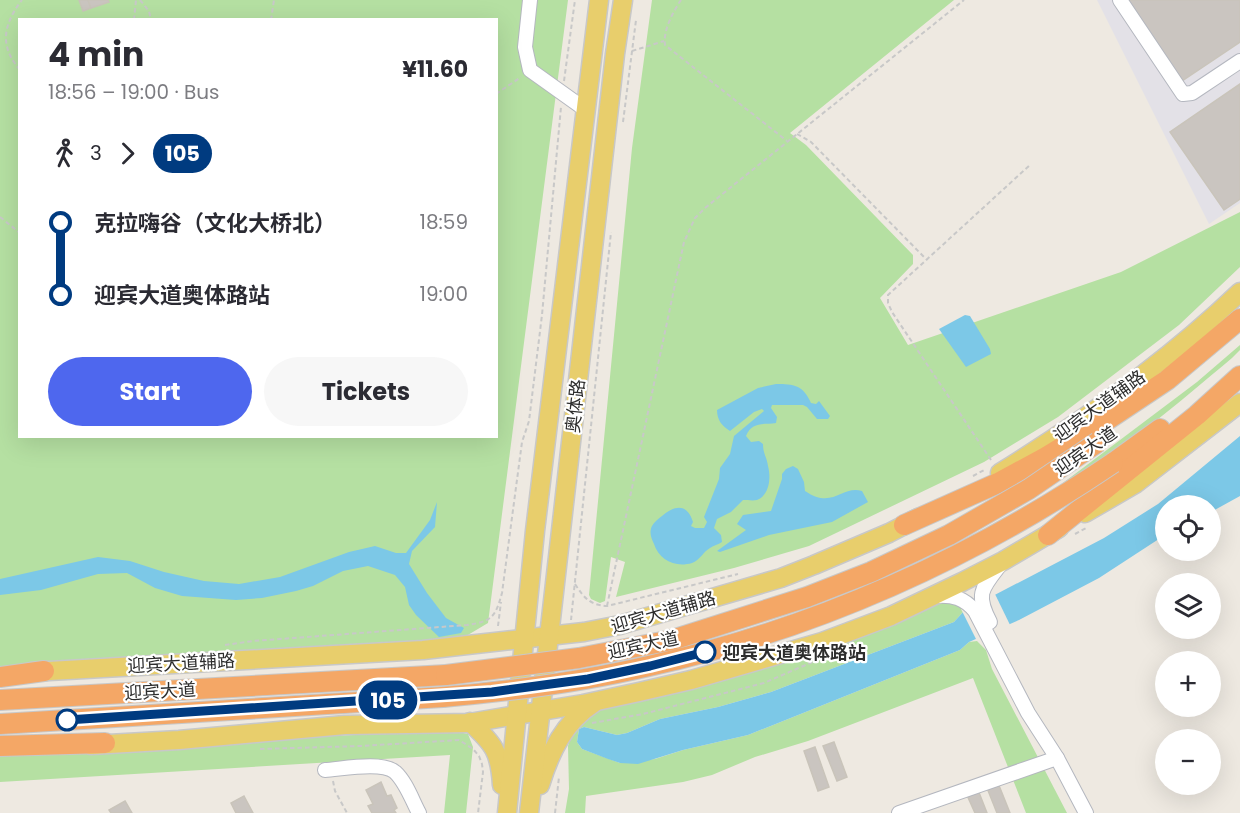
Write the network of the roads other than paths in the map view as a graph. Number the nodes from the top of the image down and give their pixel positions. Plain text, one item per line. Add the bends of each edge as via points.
1 (530, 0) edge
2 (599, 0) edge
3 (623, 0) edge
4 (1120, 0) edge
5 (1240, 61) edge
6 (586, 110) junction
7 (1240, 292) edge
8 (1240, 319) edge
9 (1240, 332) edge
10 (1240, 364) edge
11 (1240, 376) edge
12 (1240, 403) edge
13 (904, 525) junction
14 (1048, 535) junction
15 (1003, 561) junction
16 (933, 596) junction
17 (549, 636) junction
18 (525, 638) junction
19 (44, 671) joint
20 (0, 675) edge
21 (0, 700) edge
22 (597, 701) junction
23 (540, 711) junction
24 (517, 715) junction
25 (470, 722) junction
26 (0, 724) edge
27 (105, 743) junction
28 (0, 746) edge
29 (0, 754) edge
30 (1057, 758) junction
31 (329, 770) road end
32 (419, 813) edge
33 (505, 813) edge
34 (531, 813) edge
35 (899, 813) edge
36 (1086, 813) edge

1 - 6 street via 525,47 530,70
2 - 6 main road, 奥体路
3 - 17 main road, 奥体路
4 - 5 street via 1183,94 1192,93
6 - 18 main road, 奥体路 via 535,525
7 - 13 main road, 迎宾大道辅路 via 1106,404 999,473
8 - 13 highway via 1167,380 1110,418 998,483
9 - 21 highway, 迎宾大道, bridge via 1163,396 1098,442 949,536 807,597 672,640 579,658 446,675
10 - 26 highway, 迎宾大道, bridge via 1113,463 993,537 898,584 726,647 548,686 442,697
11 - 14 highway
12 - 14 main road via 1135,484
13 - 17 main road, 迎宾大道辅路 via 781,578 620,625
14 - 15 main road
15 - 16 main road
15 - 30 street via 984,585 981,602
16 - 22 main road via 794,652
16 - 30 street via 950,595 975,611
17 - 18 main road, 迎宾大道辅路
17 - 23 main road, 奥体路
18 - 19 main road, 迎宾大道辅路 via 423,650
18 - 24 main road, 奥体路
19 - 20 highway
22 - 23 main road
22 - 34 main road via 579,712 560,736
23 - 24 main road
23 - 34 main road, 奥体路
24 - 25 main road
24 - 33 main road, 奥体路
25 - 27 main road via 345,725
25 - 33 main road via 490,743 500,761
27 - 28 highway
27 - 29 main road
30 - 35 street
30 - 36 street
31 - 32 street via 388,768 399,777

